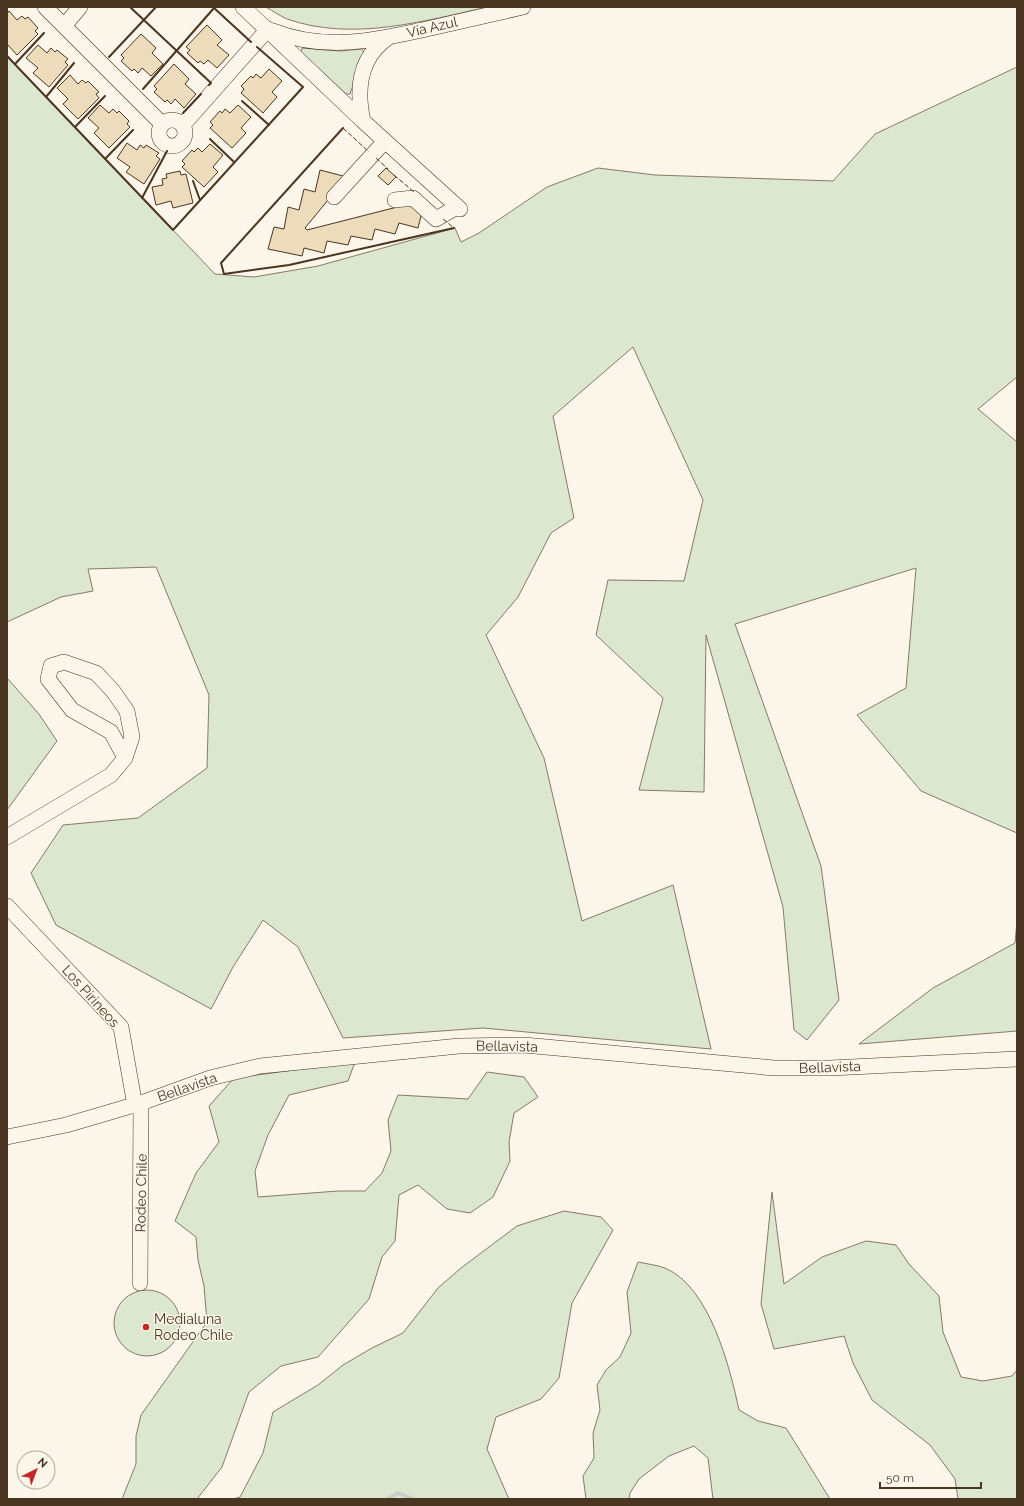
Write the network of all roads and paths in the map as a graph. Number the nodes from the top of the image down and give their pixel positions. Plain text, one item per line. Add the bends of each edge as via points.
1 (46, 7) edge
2 (80, 7) edge
3 (243, 7) edge
4 (523, 7) edge
5 (64, 26) junction
6 (268, 29) junction
7 (389, 37) junction
8 (363, 121) junction
9 (162, 124) junction
10 (183, 125) junction
11 (385, 141) junction
12 (334, 197) dead end
13 (395, 200) dead end
14 (125, 758) junction
15 (7, 837) edge
16 (7, 906) edge
17 (1017, 1059) edge
18 (138, 1104) junction
19 (7, 1137) edge
20 (140, 1283) dead end

1 - 5 street
2 - 5 street
3 - 6 street, Vía Azul
4 - 7 street, Vía Azul
5 - 9 street
6 - 7 street, Vía Azul via 318,43 354,43
6 - 8 street, Vía Azul
6 - 10 street
7 - 8 street, Vía Azul via 374,50 362,72 359,95
8 - 11 street, Vía Azul
9 - 10 street via 176,120
9 - 10 street via 160,139 164,144 174,146 186,136
11 - 12 street
11 - 13 street, Vía Azul via 458,208 436,219 413,198
14 - 14 street via 111,732 72,710 48,679 51,666 64,662 96,673 113,691 127,711 132,737
14 - 15 street via 111,775
16 - 18 street, Los Pirineos via 121,1027
17 - 18 street, Bellavista via 830,1068 774,1068 539,1046 459,1046 260,1066 205,1080
18 - 19 street, Bellavista via 66,1125
18 - 20 street, Rodeo Chile

